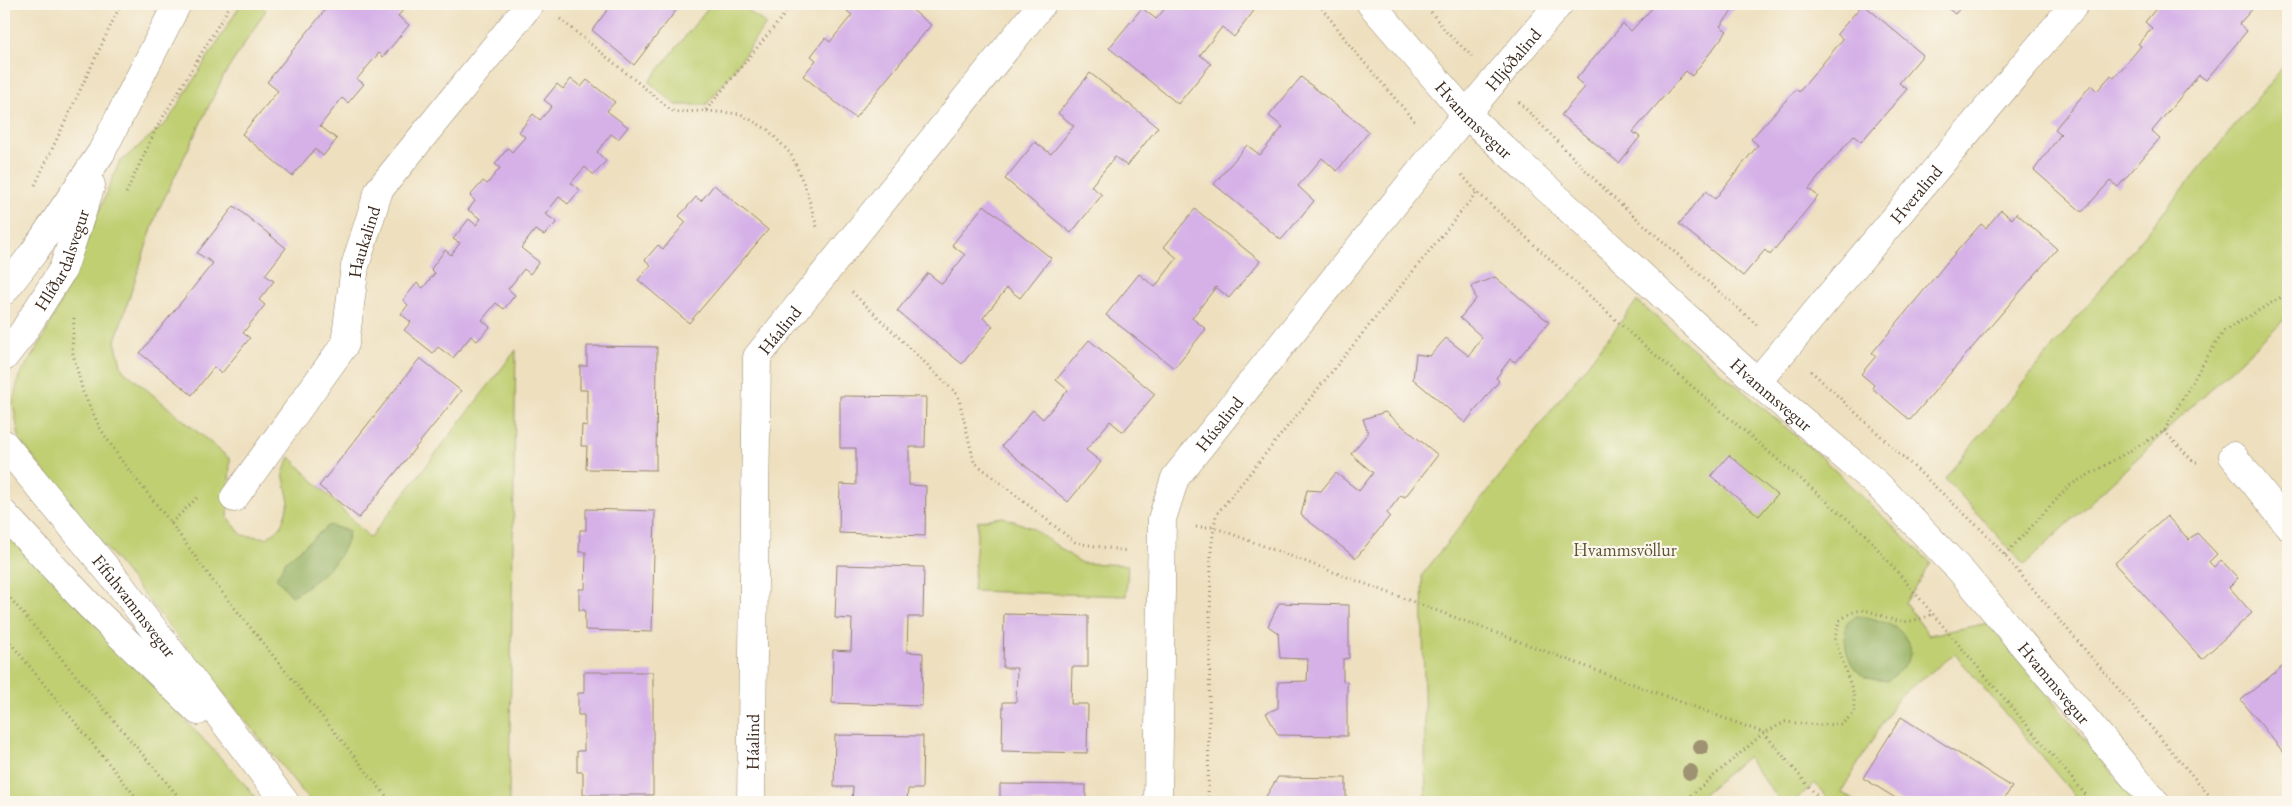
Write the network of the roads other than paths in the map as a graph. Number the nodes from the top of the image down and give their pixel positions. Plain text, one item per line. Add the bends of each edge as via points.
1 (177, 4) edge
2 (530, 4) edge
3 (1042, 4) edge
4 (1371, 4) edge
5 (1559, 4) edge
6 (2074, 4) edge
7 (1466, 114) junction
8 (101, 153) junction
9 (4, 291) edge
10 (4, 357) edge
11 (1757, 382) junction
12 (4, 444) edge
13 (2233, 456) road end
14 (234, 498) dead end
15 (4, 514) edge
16 (2288, 525) edge
17 (260, 771) junction
18 (285, 802) edge
19 (751, 802) edge
20 (1158, 802) edge
21 (2154, 802) edge

1 - 8 street, Hlíðardalsvegur
2 - 14 street, Haukalind via 379,190 355,266 345,344
3 - 19 street, Háalind via 757,357
4 - 7 street, Hvammsvegur
5 - 7 street, Hljóðalind
6 - 11 street, Hveralind
7 - 11 street, Hvammsvegur
7 - 20 street, Húsalind via 1175,478 1162,519 1161,536
8 - 9 street, Hlíðardalsvegur
8 - 10 street, Hlíðardalsvegur via 63,269
11 - 21 street, Hvammsvegur via 1878,484 1961,571
12 - 17 street, Fífuhvammsvegur via 120,585
13 - 16 street
15 - 17 street, Fífuhvammsvegur via 89,605
17 - 18 street, Fífuhvammsvegur

